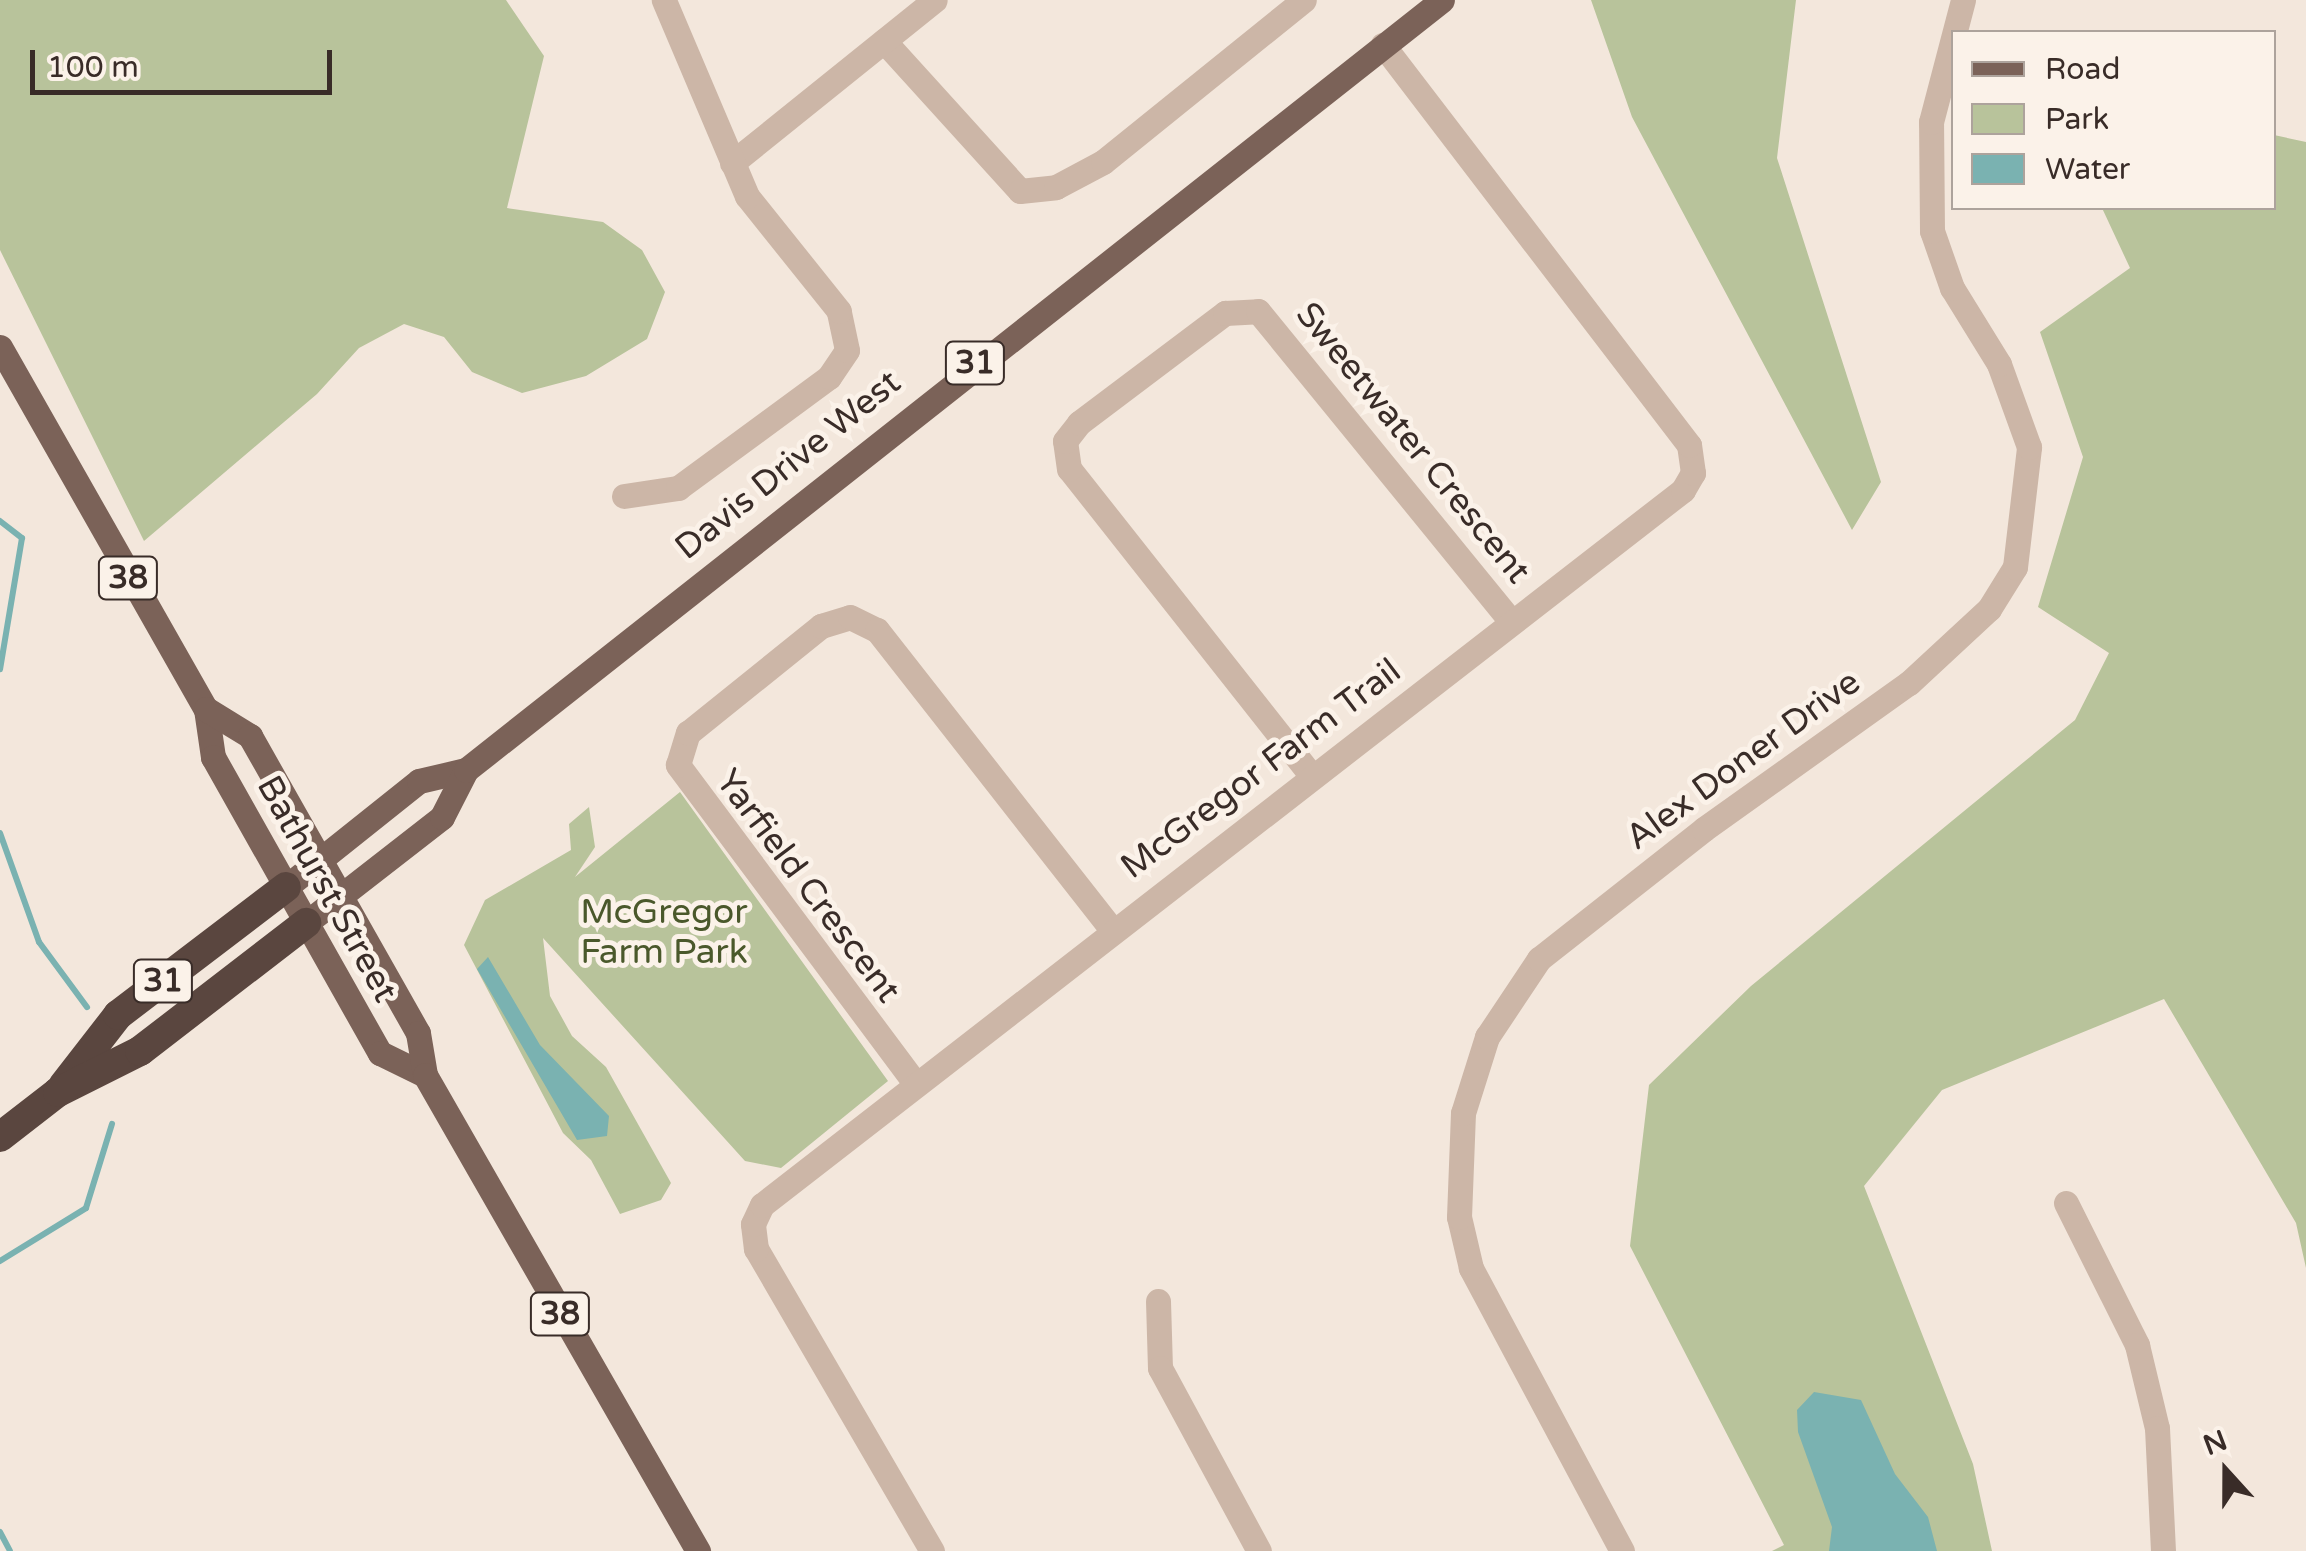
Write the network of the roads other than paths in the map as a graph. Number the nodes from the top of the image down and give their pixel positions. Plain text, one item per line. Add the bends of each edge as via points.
1 (664, 0) edge
2 (935, 0) edge
3 (1304, 0) edge
4 (1442, 0) edge
5 (1963, 0) edge
6 (1955, 30) edge
7 (884, 41) junction
8 (1384, 45) junction
9 (1951, 46) edge
10 (732, 163) junction
11 (0, 348) edge
12 (624, 496) dead end
13 (1511, 621) junction
14 (206, 708) junction
15 (466, 770) junction
16 (1311, 775) junction
17 (321, 863) junction
18 (286, 887) junction
19 (338, 899) junction
20 (306, 923) junction
21 (1111, 928) junction
22 (426, 1075) junction
23 (915, 1083) junction
24 (58, 1092) junction
25 (0, 1137) edge
26 (2066, 1203) dead end
27 (1158, 1301) dead end
28 (698, 1551) edge
29 (932, 1551) edge
30 (1259, 1551) edge
31 (1622, 1551) edge
32 (2163, 1551) edge

1 - 10 street
2 - 7 street
3 - 7 street via 1102,162 1056,187 1020,190
4 - 8 main road, Davis Drive West / 31
5 - 6 street, Alex Doner Drive
7 - 10 street
8 - 13 street, McGregor Farm Trail via 1693,454 1684,490
8 - 15 main road, Davis Drive West / 31
9 - 31 street, Alex Doner Drive via 1931,122 1932,231 1952,288 1999,364 2029,446 2015,568 1988,610 1909,684 1539,960 1487,1036 1463,1112 1459,1217 1471,1268
10 - 12 street via 747,196 838,311 847,350 829,377 678,488
11 - 14 main road, Bathurst Street / 38
13 - 16 street, McGregor Farm Trail
13 - 16 street, Sweetwater Crescent via 1264,314 1225,314 1078,423 1065,441 1069,469
14 - 17 main road, Bathurst Street / 38 via 250,736
14 - 18 main road, Bathurst Street / 38 via 214,757
15 - 17 main road, Davis Drive West / 31 via 419,781
15 - 19 main road, Davis Drive West / 31 via 442,816
16 - 21 street, McGregor Farm Trail
17 - 18 main road, Davis Drive West / 31
17 - 19 main road, Bathurst Street / 38
18 - 20 main road, Bathurst Street / 38
18 - 24 highway, Davis Drive West / 31 via 118,1015
19 - 20 main road, Davis Drive West / 31
19 - 22 main road, Bathurst Street / 38 via 418,1033
20 - 22 main road, Bathurst Street / 38 via 380,1053
20 - 24 highway, Davis Drive West / 31 via 140,1050
21 - 23 street, McGregor Farm Trail
21 - 23 street, Yarfield Crescent via 877,630 850,616 822,626 688,733 678,765
22 - 28 main road, Bathurst Street / 38
23 - 29 street, McGregor Farm Trail via 769,1198 752,1234
24 - 25 highway, Davis Drive West / 31
26 - 32 street via 2136,1344 2157,1428
27 - 30 street via 1160,1368

